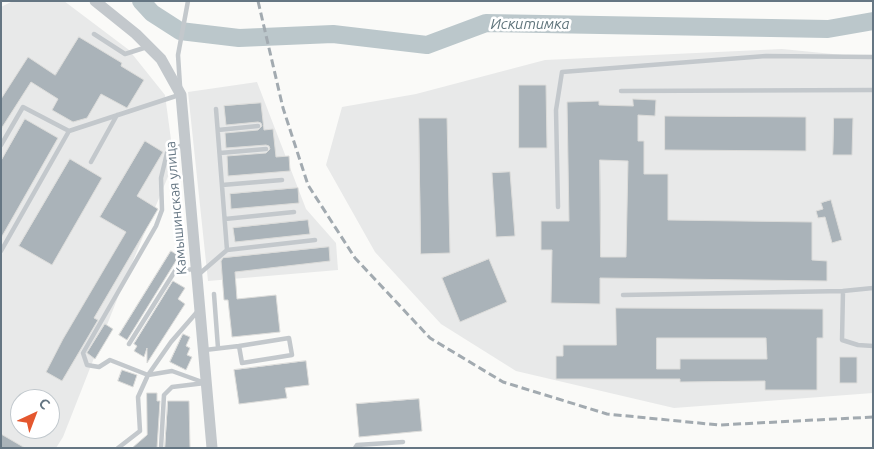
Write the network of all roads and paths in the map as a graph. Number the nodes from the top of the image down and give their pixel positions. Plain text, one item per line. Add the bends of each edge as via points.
1 (94, 1) edge
2 (188, 3) edge
3 (94, 34) dead end
4 (148, 47) junction
5 (873, 57) edge
6 (873, 90) edge
7 (621, 91) dead end
8 (181, 95) junction
9 (216, 108) dead end
10 (117, 115) junction
11 (258, 126) dead end
12 (218, 130) junction
13 (69, 131) junction
14 (185, 143) junction
15 (1, 145) edge
16 (266, 149) dead end
17 (220, 153) junction
18 (91, 162) dead end
19 (282, 180) dead end
20 (222, 185) junction
21 (558, 207) dead end
22 (294, 212) dead end
23 (225, 219) junction
24 (315, 240) dead end
25 (227, 250) junction
26 (1, 251) edge
27 (197, 273) junction
28 (873, 288) edge
29 (842, 291) junction
30 (214, 294) dead end
31 (623, 295) dead end
32 (200, 309) junction
33 (129, 344) dead end
34 (239, 346) junction
35 (873, 346) edge
36 (218, 348) junction
37 (204, 350) junction
38 (148, 375) junction
39 (206, 383) junction
40 (403, 442) dead end
41 (118, 448) edge
42 (161, 448) edge
43 (212, 448) edge
44 (356, 448) edge

1 - 4 street, Камышинская улица
2 - 8 lane via 178,55
3 - 4 lane via 125,54
4 - 8 street, Камышинская улица via 161,59
5 - 21 lane via 766,56 562,72 556,110
6 - 7 lane
8 - 10 lane
8 - 14 street, Камышинская улица
9 - 12 lane
10 - 13 lane
10 - 18 lane
11 - 12 lane
12 - 17 lane
13 - 15 lane via 24,107
13 - 26 lane
14 - 27 street, Камышинская улица
14 - 38 lane via 167,153 161,178 162,210 156,226 84,353 87,365 100,367 110,360
16 - 17 lane
17 - 20 lane
19 - 20 lane
20 - 23 lane
22 - 23 lane
23 - 25 lane
24 - 25 lane
25 - 27 lane
27 - 32 street, Камышинская улица
27 - 33 lane via 175,271
28 - 29 lane
29 - 31 lane
29 - 35 lane via 842,340
30 - 36 lane
32 - 37 street, Камышинская улица
32 - 38 lane
34 - 34 lane via 242,363 292,355 289,338
34 - 36 lane
36 - 37 lane
37 - 39 street, Камышинская улица
38 - 39 lane via 172,371
38 - 41 lane via 138,397 140,431
39 - 42 lane via 172,387 164,395
39 - 43 street, Камышинская улица
40 - 44 lane via 357,445

